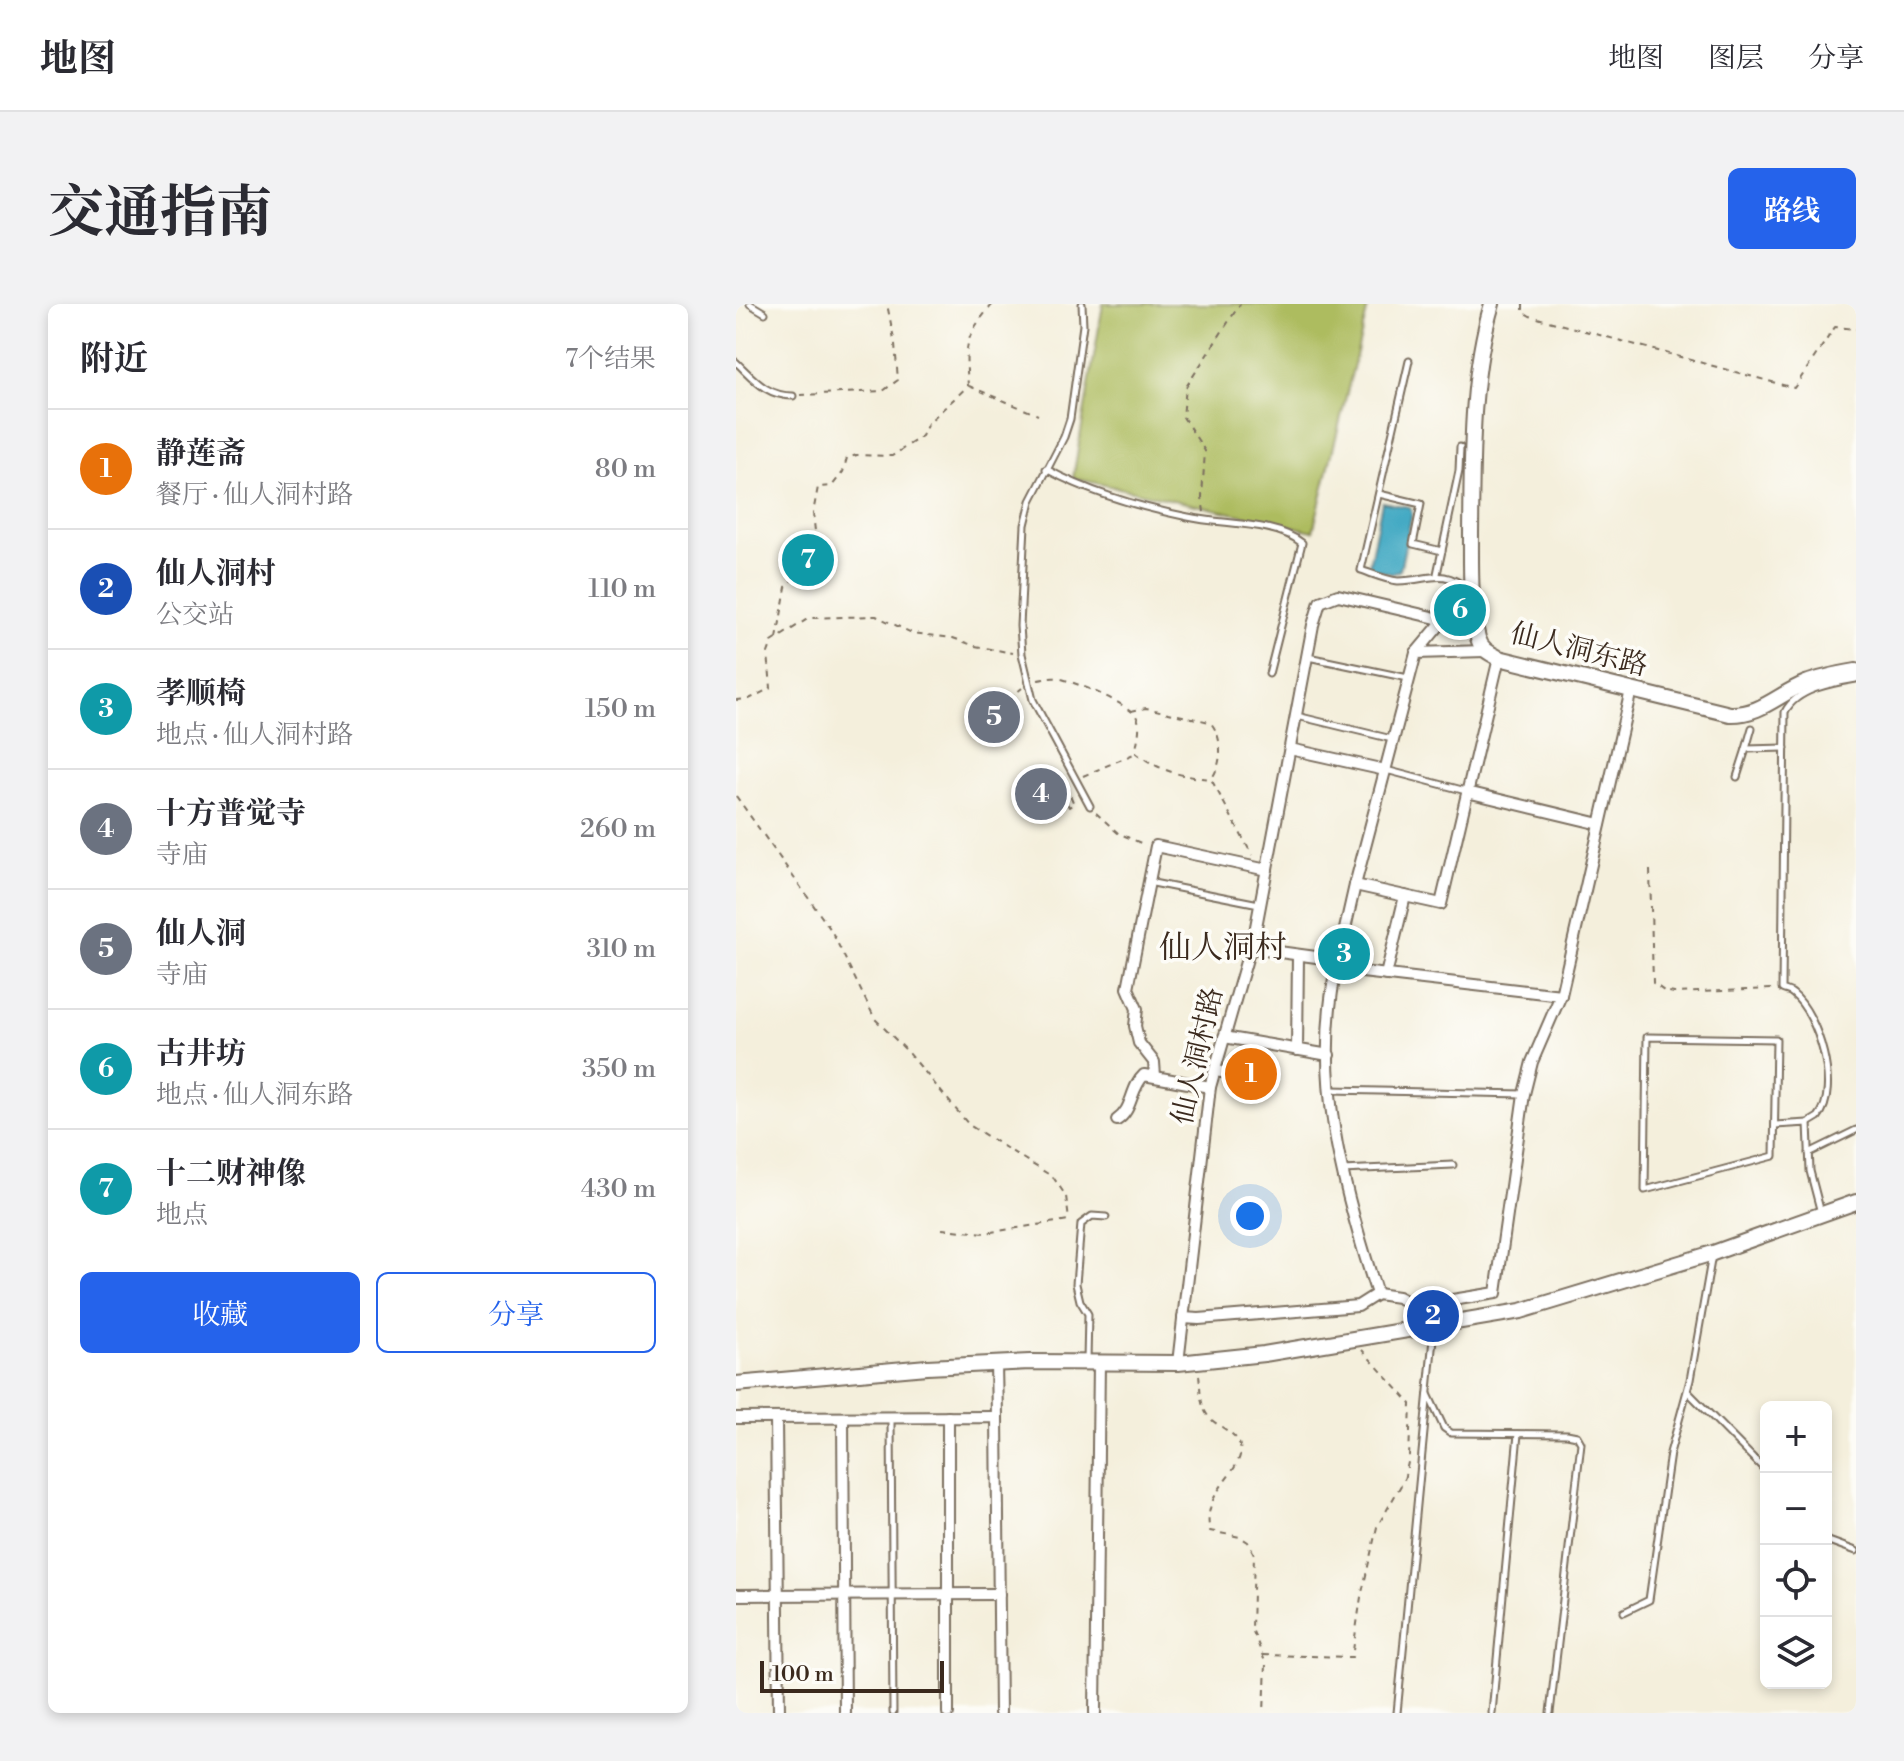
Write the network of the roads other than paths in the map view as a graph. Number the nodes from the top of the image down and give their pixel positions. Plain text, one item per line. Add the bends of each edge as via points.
1 (750, 304) edge
2 (1082, 304) edge
3 (1492, 304) edge
4 (765, 313) dead end
5 (1409, 361) dead end
6 (736, 362) edge
7 (793, 396) road end
8 (1460, 447) dead end
9 (1046, 469) junction
10 (1379, 493) junction
11 (1442, 551) junction
12 (1437, 574) junction
13 (1473, 593) junction
14 (1442, 622) junction
15 (1416, 653) junction
16 (1492, 655) junction
17 (1307, 657) junction
18 (1856, 671) edge
19 (1269, 674) dead end
20 (1409, 679) junction
21 (1856, 679) edge
22 (1631, 690) junction
23 (1296, 716) junction
24 (1752, 728) dead end
25 (1393, 739) junction
26 (1785, 748) junction
27 (1290, 749) junction
28 (1746, 749) junction
29 (1385, 770) junction
30 (1737, 777) dead end
31 (1467, 792) junction
32 (1090, 806) road end
33 (1600, 824) junction
34 (1262, 869) junction
35 (1147, 882) junction
36 (1355, 885) junction
37 (1405, 896) junction
38 (1260, 905) junction
39 (1250, 948) junction
40 (1298, 955) junction
41 (1337, 964) junction
42 (1386, 975) junction
43 (1561, 995) junction
44 (1224, 1037) junction
45 (1297, 1050) junction
46 (1329, 1055) junction
47 (1215, 1071) junction
48 (1155, 1076) junction
49 (1248, 1076) dead end
50 (1210, 1087) junction
51 (1330, 1090) junction
52 (1524, 1094) junction
53 (1117, 1120) dead end
54 (1808, 1123) junction
55 (1775, 1125) junction
56 (1856, 1130) edge
57 (1809, 1153) junction
58 (1453, 1165) dead end
59 (1341, 1171) junction
60 (1856, 1202) edge
61 (1822, 1214) junction
62 (1106, 1217) dead end
63 (1713, 1253) junction
64 (1377, 1294) junction
65 (1415, 1306) junction
66 (1183, 1318) junction
67 (1434, 1325) junction
68 (1418, 1328) junction
69 (1093, 1362) junction
70 (996, 1363) junction
71 (1178, 1363) junction
72 (736, 1384) edge
73 (1687, 1391) junction
74 (1428, 1394) junction
75 (891, 1417) junction
76 (948, 1417) junction
77 (997, 1417) junction
78 (736, 1418) edge
79 (776, 1418) junction
80 (843, 1418) junction
81 (1518, 1434) junction
82 (1760, 1465) edge
83 (1832, 1542) edge
84 (1856, 1551) edge
85 (892, 1594) junction
86 (948, 1594) junction
87 (999, 1594) junction
88 (736, 1595) edge
89 (777, 1595) junction
90 (844, 1595) junction
91 (1624, 1612) dead end
92 (779, 1713) edge
93 (845, 1713) edge
94 (893, 1713) edge
95 (948, 1713) edge
96 (1000, 1713) edge
97 (1095, 1713) edge
98 (1397, 1713) edge
99 (1492, 1713) edge
100 (1550, 1713) edge

1 - 4 lane
2 - 9 lane via 1070,419
3 - 13 street, 仙人洞东路 via 1481,348 1472,454
5 - 10 lane
6 - 7 lane via 766,391
8 - 11 lane
9 - 19 lane via 1130,503 1217,523 1280,530 1302,543
9 - 32 lane via 1025,525 1022,654 1043,723
10 - 11 lane via 1421,504 1413,544
10 - 12 lane via 1361,570 1394,581
11 - 12 lane
12 - 13 lane via 1456,578
13 - 14 street
13 - 16 street, 仙人洞东路 via 1478,640
14 - 15 street
14 - 17 street, 仙人洞村路 via 1338,595 1326,598 1320,602
15 - 16 street
15 - 20 street
16 - 22 street, 仙人洞东路
16 - 31 street
17 - 20 lane
17 - 23 street, 仙人洞村路
18 - 22 street, 仙人洞东路 via 1806,683 1745,715
20 - 25 street
21 - 26 lane via 1790,701
22 - 33 street
23 - 25 lane
23 - 27 street, 仙人洞村路
24 - 28 lane
25 - 29 street
26 - 28 lane
26 - 54 lane via 1782,989 1794,994 1818,1032 1826,1060 1827,1097 1818,1117
27 - 29 street
27 - 34 street, 仙人洞村路
28 - 30 lane
29 - 31 lane
29 - 36 street
31 - 33 street
31 - 37 street via 1441,904
33 - 43 street
34 - 35 street via 1156,846
34 - 38 street, 仙人洞村路
35 - 38 lane
35 - 48 street via 1128,988 1137,1009 1139,1043 1154,1062
36 - 37 street
36 - 41 street
37 - 42 street
38 - 39 street, 仙人洞村路
39 - 40 street
39 - 44 street, 仙人洞村路
40 - 41 street
40 - 45 street
41 - 42 street
41 - 46 street
42 - 43 street
43 - 52 street
44 - 45 street
44 - 47 street, 仙人洞村路
45 - 46 street
46 - 51 street
47 - 49 street
47 - 50 street, 仙人洞村路
48 - 50 street
48 - 53 street via 1144,1075 1138,1081
50 - 66 street, 仙人洞村路
51 - 52 lane
51 - 59 street
52 - 65 street via 1496,1293
54 - 55 lane
54 - 57 lane
55 - 55 lane via 1776,1039 1647,1037 1645,1190 1774,1156
56 - 57 lane
57 - 61 lane
58 - 59 lane
59 - 64 street
60 - 61 street
61 - 63 street
62 - 69 lane via 1092,1216 1081,1224 1079,1238 1076,1284 1088,1314
63 - 67 street via 1533,1308
63 - 73 lane
64 - 65 street
64 - 66 street via 1358,1306
65 - 68 street
66 - 71 street, 仙人洞村路
67 - 68 street
67 - 74 lane
68 - 71 street
69 - 70 street
69 - 71 street
69 - 97 street
70 - 72 street
70 - 77 street
73 - 82 lane
73 - 91 lane via 1670,1453 1649,1600
74 - 81 lane via 1451,1433
74 - 98 lane
75 - 76 street
75 - 80 street
75 - 85 lane
76 - 77 street
76 - 86 street
77 - 87 street
78 - 79 street
79 - 80 street
79 - 89 street
80 - 90 street
81 - 99 lane
81 - 100 lane via 1567,1434 1581,1443
83 - 84 lane
85 - 86 street
85 - 90 street
85 - 94 lane
86 - 87 street
86 - 95 street
87 - 96 street
88 - 89 street
89 - 90 street
89 - 92 street
90 - 93 street

